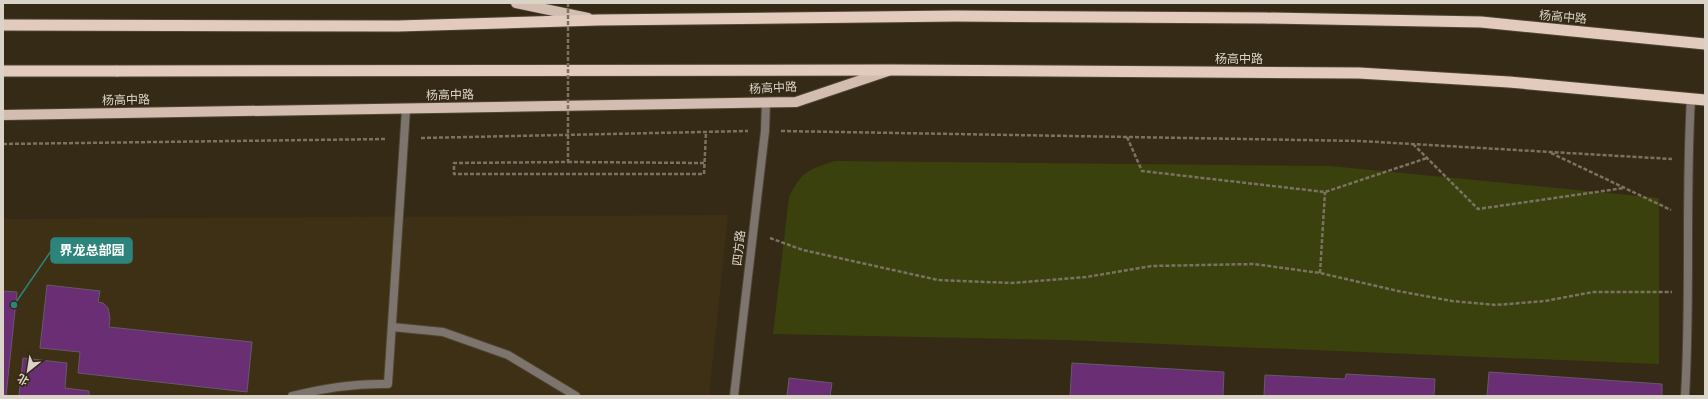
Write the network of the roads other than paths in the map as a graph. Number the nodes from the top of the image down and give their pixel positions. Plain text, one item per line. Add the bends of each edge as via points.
1 (516, 3) edge
2 (598, 20) junction
3 (3, 25) edge
4 (1705, 44) edge
5 (892, 70) junction
6 (3, 71) edge
7 (1691, 98) junction
8 (1705, 100) edge
9 (766, 102) junction
10 (406, 109) junction
11 (3, 115) edge
12 (392, 327) junction
13 (292, 396) edge
14 (576, 396) edge
15 (734, 396) edge
16 (1685, 396) edge

1 - 2 main road
2 - 3 highway, 杨高中路 via 398,26
2 - 4 highway, 杨高中路 via 972,16 1481,22
5 - 6 highway, 杨高中路, bridge
5 - 7 highway, 杨高中路 via 1359,73 1509,82
5 - 9 main road, 杨高中路 via 796,102
7 - 8 highway, 杨高中路
7 - 16 street via 1687,160 1688,292
9 - 10 main road, 杨高中路
9 - 15 street, 四方路
10 - 11 main road, 杨高中路
10 - 12 street
12 - 13 street via 388,384 369,383 324,388
12 - 14 street via 443,332 508,355

